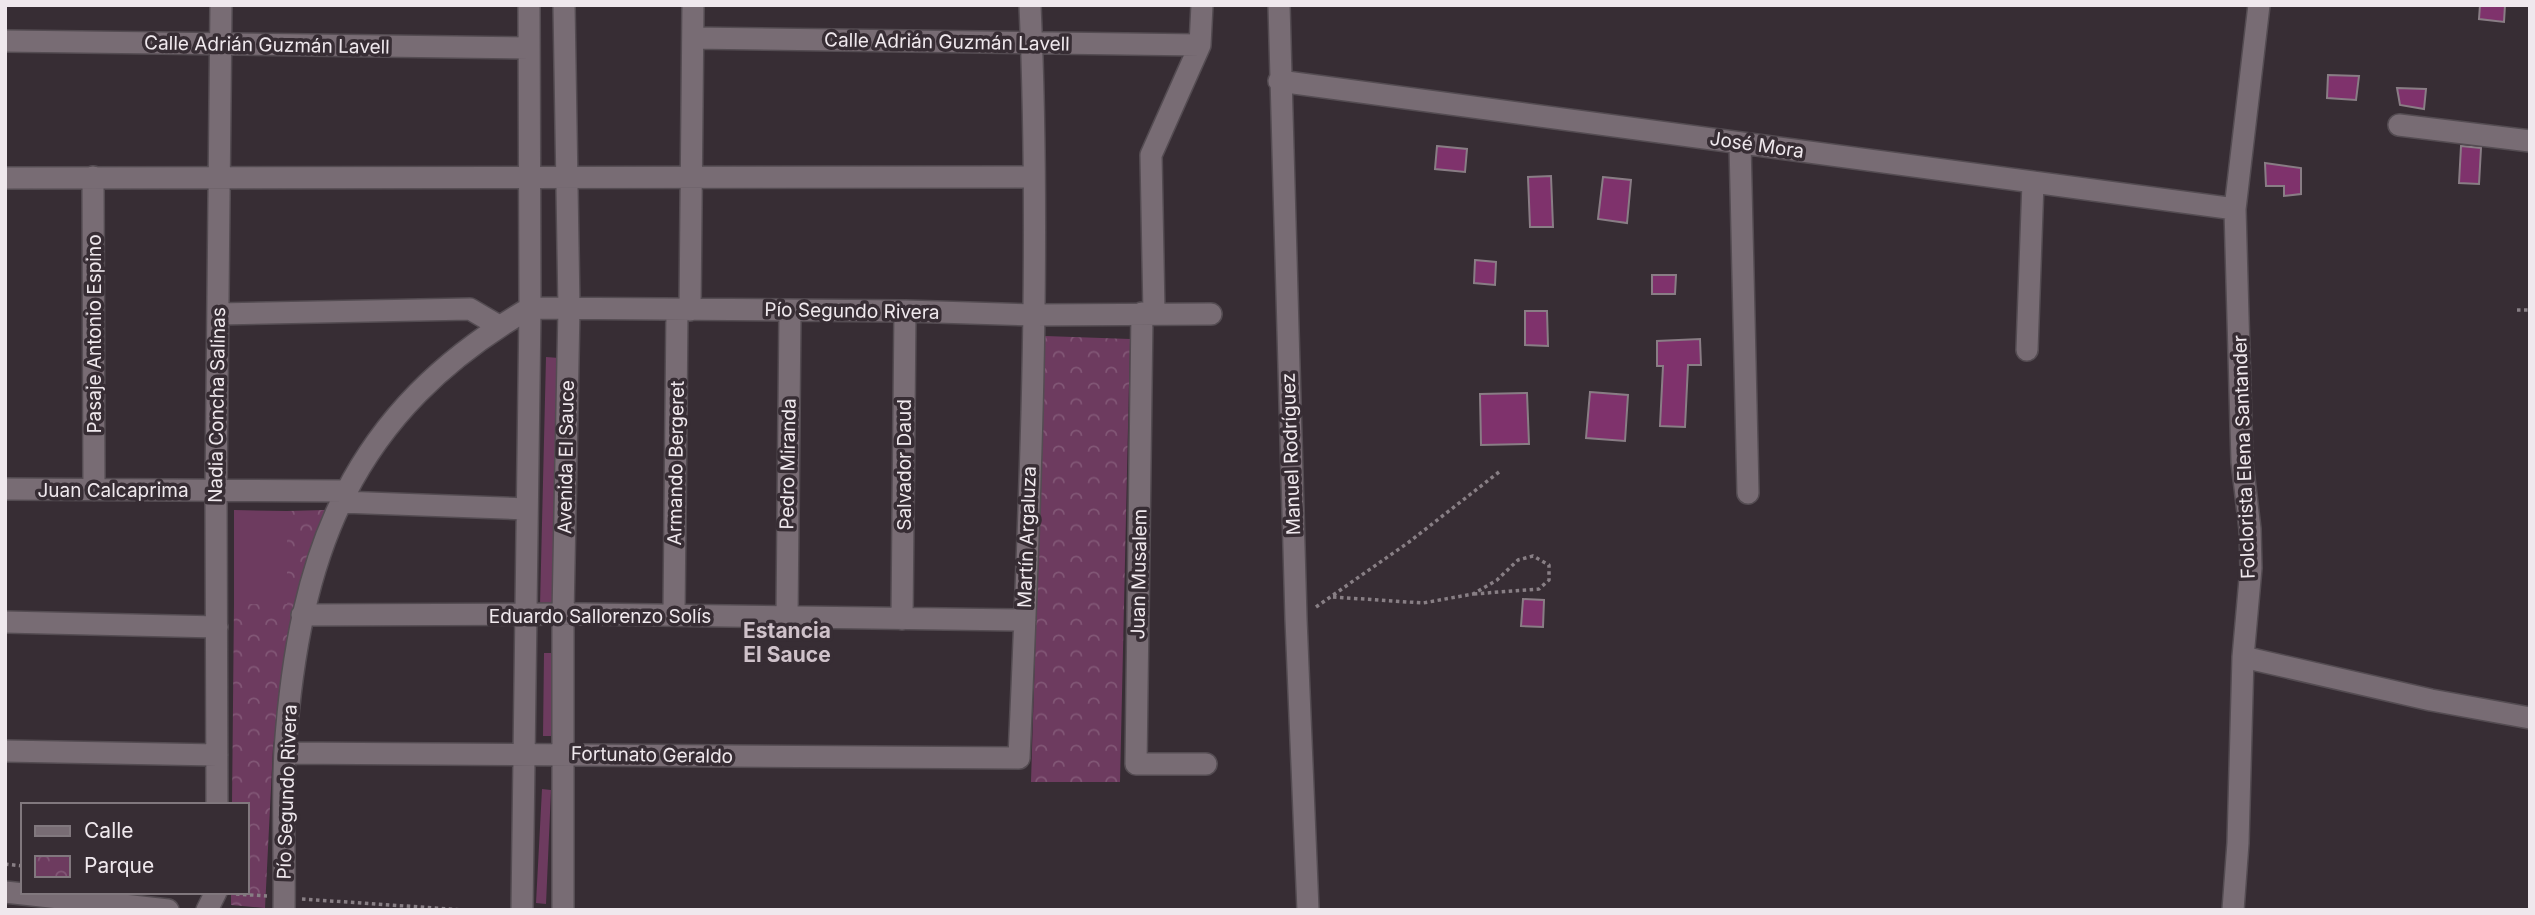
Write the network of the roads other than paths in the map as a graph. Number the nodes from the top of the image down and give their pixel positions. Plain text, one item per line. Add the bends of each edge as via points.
1 (221, 5) edge
2 (529, 5) edge
3 (564, 5) edge
4 (693, 5) edge
5 (1030, 5) edge
6 (1202, 5) edge
7 (1279, 5) edge
8 (2259, 5) edge
9 (693, 38) junction
10 (5, 41) edge
11 (1031, 43) junction
12 (221, 44) junction
13 (1200, 45) junction
14 (529, 48) junction
15 (1279, 81) junction
16 (2399, 125) dead end
17 (2530, 141) edge
18 (1740, 143) junction
19 (93, 177) junction
20 (567, 177) junction
21 (691, 177) junction
22 (1034, 177) junction
23 (5, 178) edge
24 (219, 178) junction
25 (530, 178) junction
26 (2034, 182) junction
27 (2235, 209) junction
28 (530, 308) junction
29 (569, 308) junction
30 (683, 310) junction
31 (790, 311) junction
32 (905, 311) junction
33 (1148, 313) junction
34 (218, 314) junction
35 (1211, 314) dead end
36 (1034, 315) junction
37 (499, 326) junction
38 (2027, 350) dead end
39 (5, 489) edge
40 (94, 490) junction
41 (216, 491) junction
42 (1748, 493) dead end
43 (344, 496) junction
44 (527, 509) junction
45 (563, 614) junction
46 (302, 615) junction
47 (674, 615) junction
48 (525, 616) junction
49 (787, 617) junction
50 (902, 619) junction
51 (1025, 620) junction
52 (5, 622) edge
53 (217, 627) junction
54 (2243, 657) junction
55 (2530, 718) edge
56 (5, 751) edge
57 (285, 753) junction
58 (523, 754) junction
59 (217, 755) junction
60 (564, 755) junction
61 (1019, 758) joint
62 (1206, 764) dead end
63 (217, 803) edge
64 (23, 894) edge
65 (222, 894) edge
66 (284, 903) edge
67 (1308, 907) edge
68 (168, 910) edge
69 (207, 910) edge
70 (522, 910) edge
71 (563, 910) edge
72 (2233, 910) edge

1 - 12 street, Nadia Concha Salinas
2 - 14 street, Avenida El Sauce
3 - 20 street, Avenida El Sauce
4 - 9 street, Armando Bergeret
5 - 11 street, Martín Argaluza
6 - 13 street
7 - 15 street, Manuel Rodríguez
8 - 27 street, Folclorista Elena Santander
9 - 11 street, Calle Adrián Guzmán Lavell
9 - 21 street, Armando Bergeret
10 - 12 street, Calle Adrián Guzmán Lavell
11 - 13 street, Calle Adrián Guzmán Lavell
11 - 22 street, Martín Argaluza
12 - 14 street, Calle Adrián Guzmán Lavell
12 - 24 street, Nadia Concha Salinas
13 - 33 street via 1151,155
14 - 25 street, Avenida El Sauce
15 - 18 street, José Mora
15 - 67 street, Manuel Rodríguez
16 - 17 street
18 - 26 street, José Mora
18 - 42 street
19 - 23 street
19 - 24 street
19 - 40 street, Pasaje Antonio Espino
20 - 21 street
20 - 25 street
20 - 29 street, Avenida El Sauce
21 - 22 street
21 - 30 street, Armando Bergeret
22 - 36 street, Martín Argaluza
24 - 25 street
24 - 34 street, Nadia Concha Salinas
25 - 28 street, Avenida El Sauce
26 - 27 street, José Mora
26 - 38 street
27 - 54 street, Folclorista Elena Santander via 2242,462 2251,568
28 - 29 street, Pío Segundo Rivera
28 - 37 street, Pío Segundo Rivera
28 - 44 street, Avenida El Sauce
29 - 30 street, Pío Segundo Rivera
29 - 45 street, Avenida El Sauce
30 - 31 street, Pío Segundo Rivera
30 - 47 street, Armando Bergeret
31 - 32 street, Pío Segundo Rivera
31 - 49 street, Pedro Miranda
32 - 36 street, Pío Segundo Rivera
32 - 50 street, Salvador Daud
33 - 35 street, Pío Segundo Rivera
33 - 36 street, Pío Segundo Rivera
33 - 62 street, Juan Musalem via 1136,764
34 - 37 street via 470,309
34 - 41 street, Nadia Concha Salinas
36 - 51 street, Martín Argaluza
37 - 43 street, Pío Segundo Rivera via 417,393 383,433
39 - 40 street, Juan Calcaprima
40 - 41 street, Juan Calcaprima
41 - 43 street, Juan Calcaprima
41 - 53 street, Nadia Concha Salinas
43 - 44 street, Juan Calcaprima
43 - 46 street, Pío Segundo Rivera via 318,557
44 - 48 street, Avenida El Sauce
45 - 47 street, Eduardo Sallorenzo Solís
45 - 48 street, Eduardo Sallorenzo Solís
45 - 60 street, Avenida El Sauce
46 - 48 street, Eduardo Sallorenzo Solís
46 - 57 street, Pío Segundo Rivera
47 - 49 street, Eduardo Sallorenzo Solís
48 - 58 street, Avenida El Sauce
49 - 50 street, Eduardo Sallorenzo Solís
50 - 51 street, Eduardo Sallorenzo Solís
51 - 61 street, Martín Argaluza
52 - 53 street
53 - 59 street, Nadia Concha Salinas
54 - 55 street
54 - 72 street, Folclorista Elena Santander
56 - 59 street
57 - 58 street, Fortunato Geraldo
57 - 66 street, Pío Segundo Rivera
58 - 60 street, Fortunato Geraldo
58 - 70 street, Avenida El Sauce
59 - 63 street, Nadia Concha Salinas
60 - 61 street, Fortunato Geraldo
60 - 71 street, Avenida El Sauce
64 - 68 street
65 - 69 street

